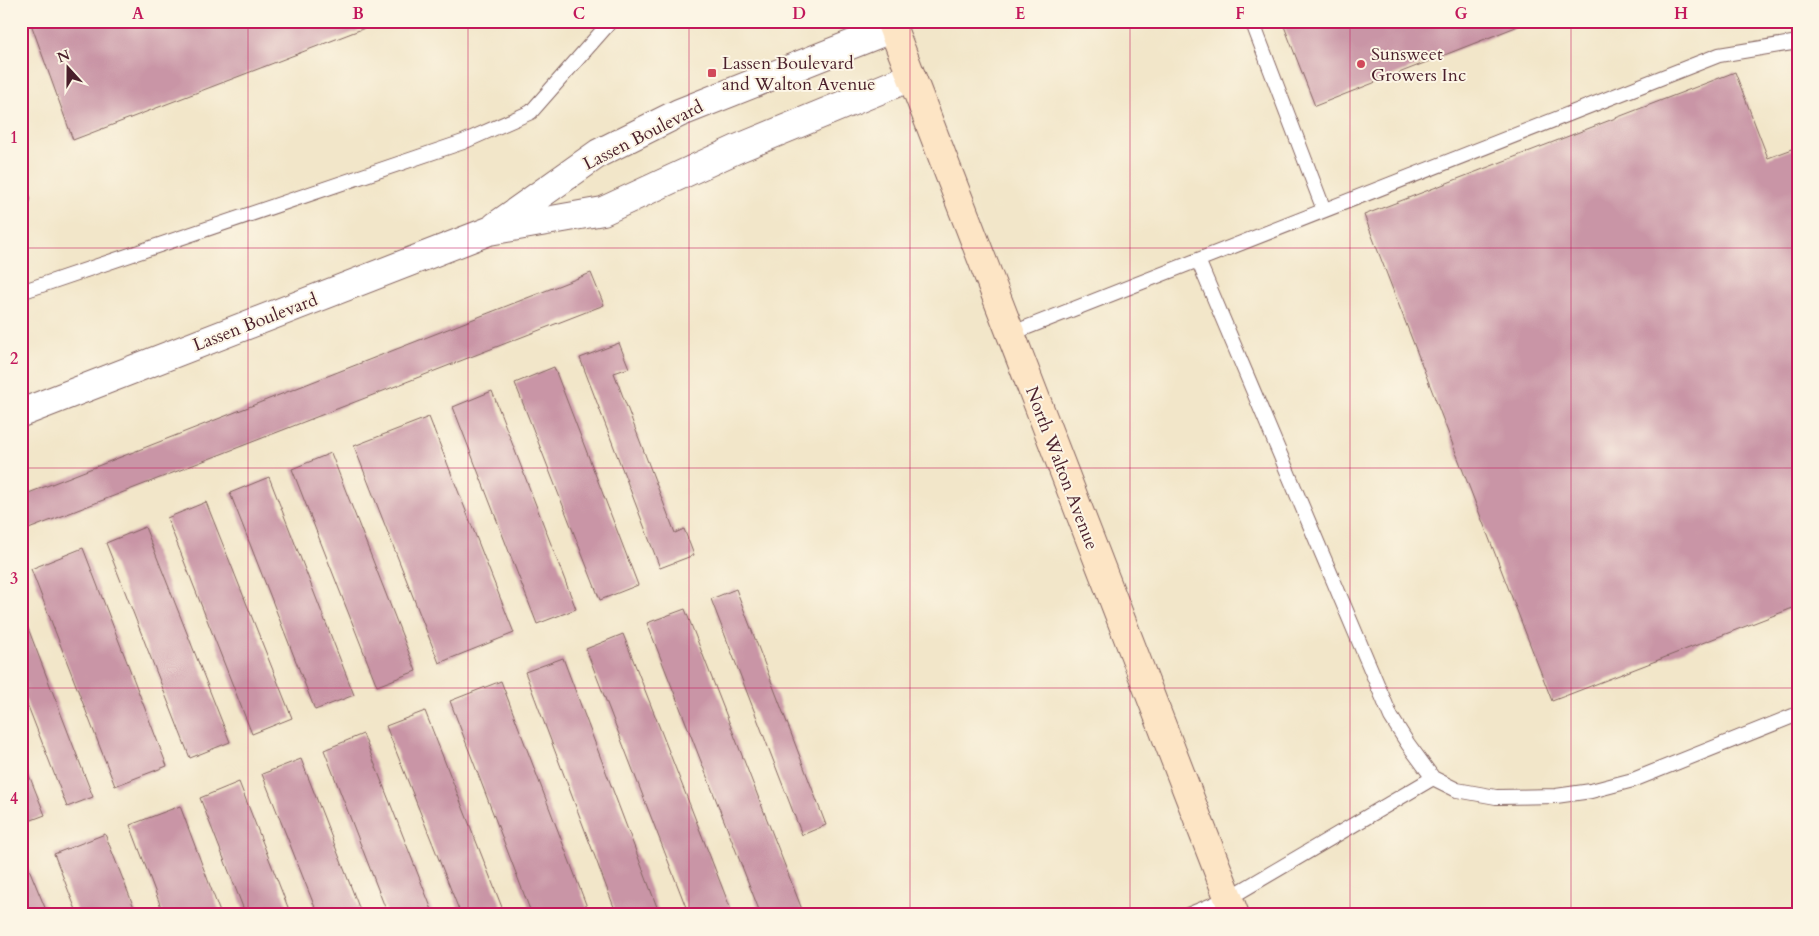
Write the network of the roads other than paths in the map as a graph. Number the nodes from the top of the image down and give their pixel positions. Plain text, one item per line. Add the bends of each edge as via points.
1 (611, 21) edge
2 (1252, 21) edge
3 (891, 25) edge
4 (1798, 42) edge
5 (911, 77) junction
6 (21, 194) edge
7 (21, 201) edge
8 (1324, 210) junction
9 (489, 231) junction
10 (1198, 260) junction
11 (21, 292) edge
12 (1010, 334) junction
13 (22, 411) edge
14 (1798, 714) edge
15 (1433, 778) junction
16 (1232, 906) edge
17 (1188, 915) edge

1 - 11 lane via 531,112 463,142
2 - 8 lane
3 - 5 main road, North Walton Avenue
3 - 9 street, Lassen Boulevard via 679,113 599,154
4 - 8 lane via 1719,55
5 - 9 street, Lassen Boulevard via 739,148 603,211
5 - 12 main road, North Walton Avenue
6 - 7 lane
8 - 10 lane
9 - 13 street, Lassen Boulevard
10 - 12 lane
10 - 15 lane via 1391,717
12 - 16 main road, North Walton Avenue
14 - 15 lane via 1633,780 1591,791 1496,798 1458,790
15 - 16 lane
16 - 17 lane

